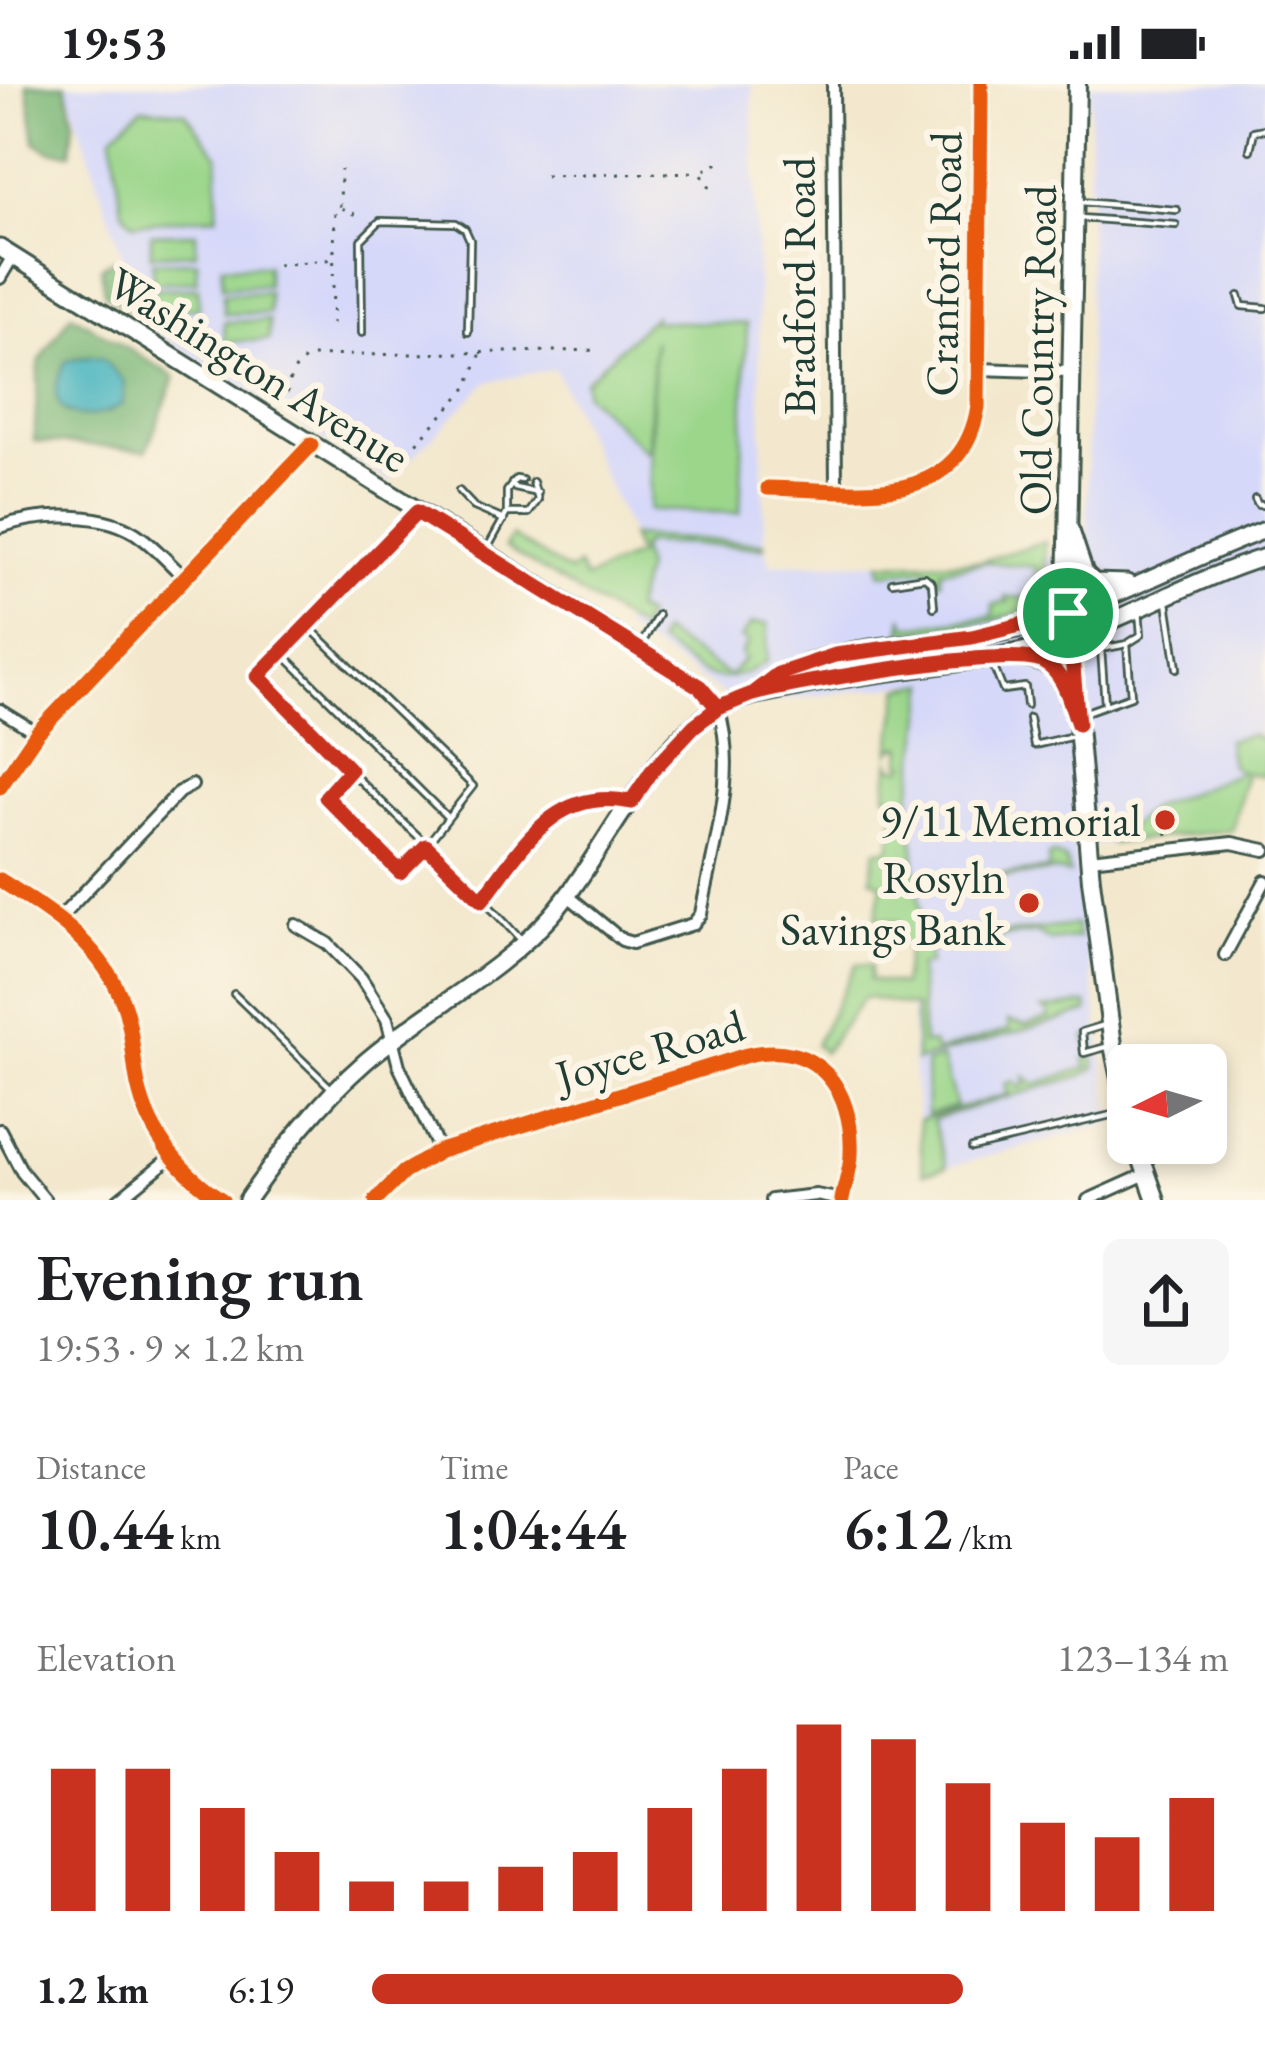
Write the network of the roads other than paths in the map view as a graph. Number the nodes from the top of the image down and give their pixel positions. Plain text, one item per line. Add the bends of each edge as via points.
1 (833, 84) edge
2 (982, 84) edge
3 (1078, 84) edge
4 (1265, 129) edge
5 (1250, 150) dead end
6 (1075, 210) junction
7 (1177, 210) dead end
8 (1176, 225) dead end
9 (7, 252) edge
10 (0, 278) edge
11 (1239, 296) dead end
12 (1265, 308) edge
13 (468, 332) dead end
14 (362, 333) dead end
15 (979, 369) junction
16 (1071, 372) junction
17 (311, 445) junction
18 (522, 480) dead end
19 (533, 482) dead end
20 (512, 483) junction
21 (768, 488) dead end
22 (836, 488) junction
23 (459, 491) dead end
24 (538, 493) junction
25 (1256, 499) dead end
26 (1265, 505) edge
27 (417, 512) junction
28 (506, 516) junction
29 (1069, 526) junction
30 (0, 527) edge
31 (1265, 530) edge
32 (1232, 543) junction
33 (484, 554) junction
34 (1265, 557) edge
35 (1240, 565) junction
36 (185, 578) junction
37 (892, 582) dead end
38 (1142, 582) junction
39 (1165, 597) junction
40 (934, 607) dead end
41 (1138, 609) junction
42 (1068, 613) junction
43 (658, 615) dead end
44 (307, 625) junction
45 (1070, 636) junction
46 (1127, 644) junction
47 (892, 646) junction
48 (638, 650) junction
49 (281, 652) junction
50 (993, 656) junction
51 (1177, 668) dead end
52 (895, 669) junction
53 (752, 694) junction
54 (1105, 704) junction
55 (1027, 705) dead end
56 (718, 708) junction
57 (0, 710) edge
58 (1029, 718) dead end
59 (1079, 724) junction
60 (37, 733) junction
61 (350, 770) junction
62 (192, 785) dead end
63 (0, 787) edge
64 (631, 802) junction
65 (448, 818) junction
66 (426, 846) junction
67 (1265, 850) edge
68 (1090, 859) junction
69 (0, 880) edge
70 (1265, 880) edge
71 (568, 896) junction
72 (482, 900) junction
73 (60, 918) junction
74 (296, 925) dead end
75 (524, 944) junction
76 (1225, 955) dead end
77 (234, 994) dead end
78 (1110, 1024) junction
79 (393, 1042) junction
80 (1113, 1044) edge
81 (1107, 1047) edge
82 (334, 1091) junction
83 (1107, 1118) edge
84 (0, 1130) edge
85 (972, 1148) dead end
86 (440, 1151) junction
87 (171, 1157) junction
88 (1143, 1164) edge
89 (1147, 1174) junction
90 (45, 1200) edge
91 (118, 1200) edge
92 (222, 1200) edge
93 (247, 1200) edge
94 (376, 1200) edge
95 (770, 1200) edge
96 (841, 1200) edge
97 (1088, 1200) edge
98 (1156, 1200) edge

1 - 22 street, Bradford Road
2 - 15 street, Cranford Road
3 - 6 main road, Old Country Road
4 - 5 lane via 1254,131
6 - 7 lane
6 - 8 lane
6 - 16 main road, Old Country Road
9 - 10 street
9 - 17 main road, Washington Avenue
11 - 12 lane via 1242,306
13 - 14 lane via 465,229 380,221 361,240
15 - 16 street
15 - 22 street, Cranford Road via 974,431 945,471 908,488
16 - 29 main road, Old Country Road
17 - 27 main road, Washington Avenue
17 - 36 street
18 - 20 lane
19 - 24 lane
20 - 24 lane
20 - 28 lane
21 - 22 street, Cranford Road
23 - 28 lane via 474,507
24 - 28 lane via 529,513
25 - 26 lane
27 - 33 main road, Washington Avenue
27 - 44 lane
28 - 33 lane
29 - 38 main road via 1094,582
29 - 42 main road, Old Country Road
30 - 36 street via 49,518 122,525
31 - 32 main road
32 - 35 main road
32 - 38 main road
33 - 48 main road, Washington Avenue
34 - 35 main road
35 - 39 main road
36 - 60 street
37 - 40 lane via 925,577
38 - 42 main road
39 - 41 main road
39 - 51 lane
41 - 45 main road
41 - 46 lane via 1141,634
42 - 45 main road, Old Country Road
42 - 47 main road
43 - 48 lane
44 - 49 lane
44 - 65 lane via 472,786
45 - 50 main road
45 - 59 main road, Old Country Road
46 - 54 lane via 1130,696
46 - 54 lane via 1101,649
47 - 52 main road
47 - 53 main road via 798,666
48 - 56 main road, Washington Avenue via 700,687
49 - 61 lane via 258,676
49 - 65 lane
50 - 52 main road
50 - 55 lane via 1004,690 1025,687
50 - 59 main road via 1041,660 1059,674
52 - 53 main road
53 - 56 main road
54 - 59 lane
56 - 64 main road
56 - 71 street via 727,735 725,780 693,924 632,944
57 - 60 street
58 - 59 lane via 1034,745
59 - 68 main road, Old Country Road
60 - 63 street
61 - 66 lane
61 - 66 lane via 326,797 400,872
62 - 73 street
64 - 71 main road
64 - 72 lane via 590,798 541,824
65 - 66 lane
66 - 72 lane
67 - 68 street via 1232,842
68 - 78 main road, Old Country Road
69 - 73 street
70 - 76 street
71 - 75 main road
72 - 75 lane
73 - 87 street via 119,992 145,1107
74 - 79 street via 361,978
75 - 79 main road
77 - 82 lane
78 - 80 main road, Old Country Road
78 - 81 lane via 1082,1032 1084,1053
79 - 82 main road
79 - 86 street
82 - 93 main road
83 - 85 lane
84 - 90 street
86 - 94 street, Joyce Road
86 - 96 street, Joyce Road via 747,1055 784,1051 822,1069 844,1102 851,1160
87 - 91 street
87 - 92 street
88 - 89 main road
89 - 97 street
89 - 98 main road
95 - 96 street

